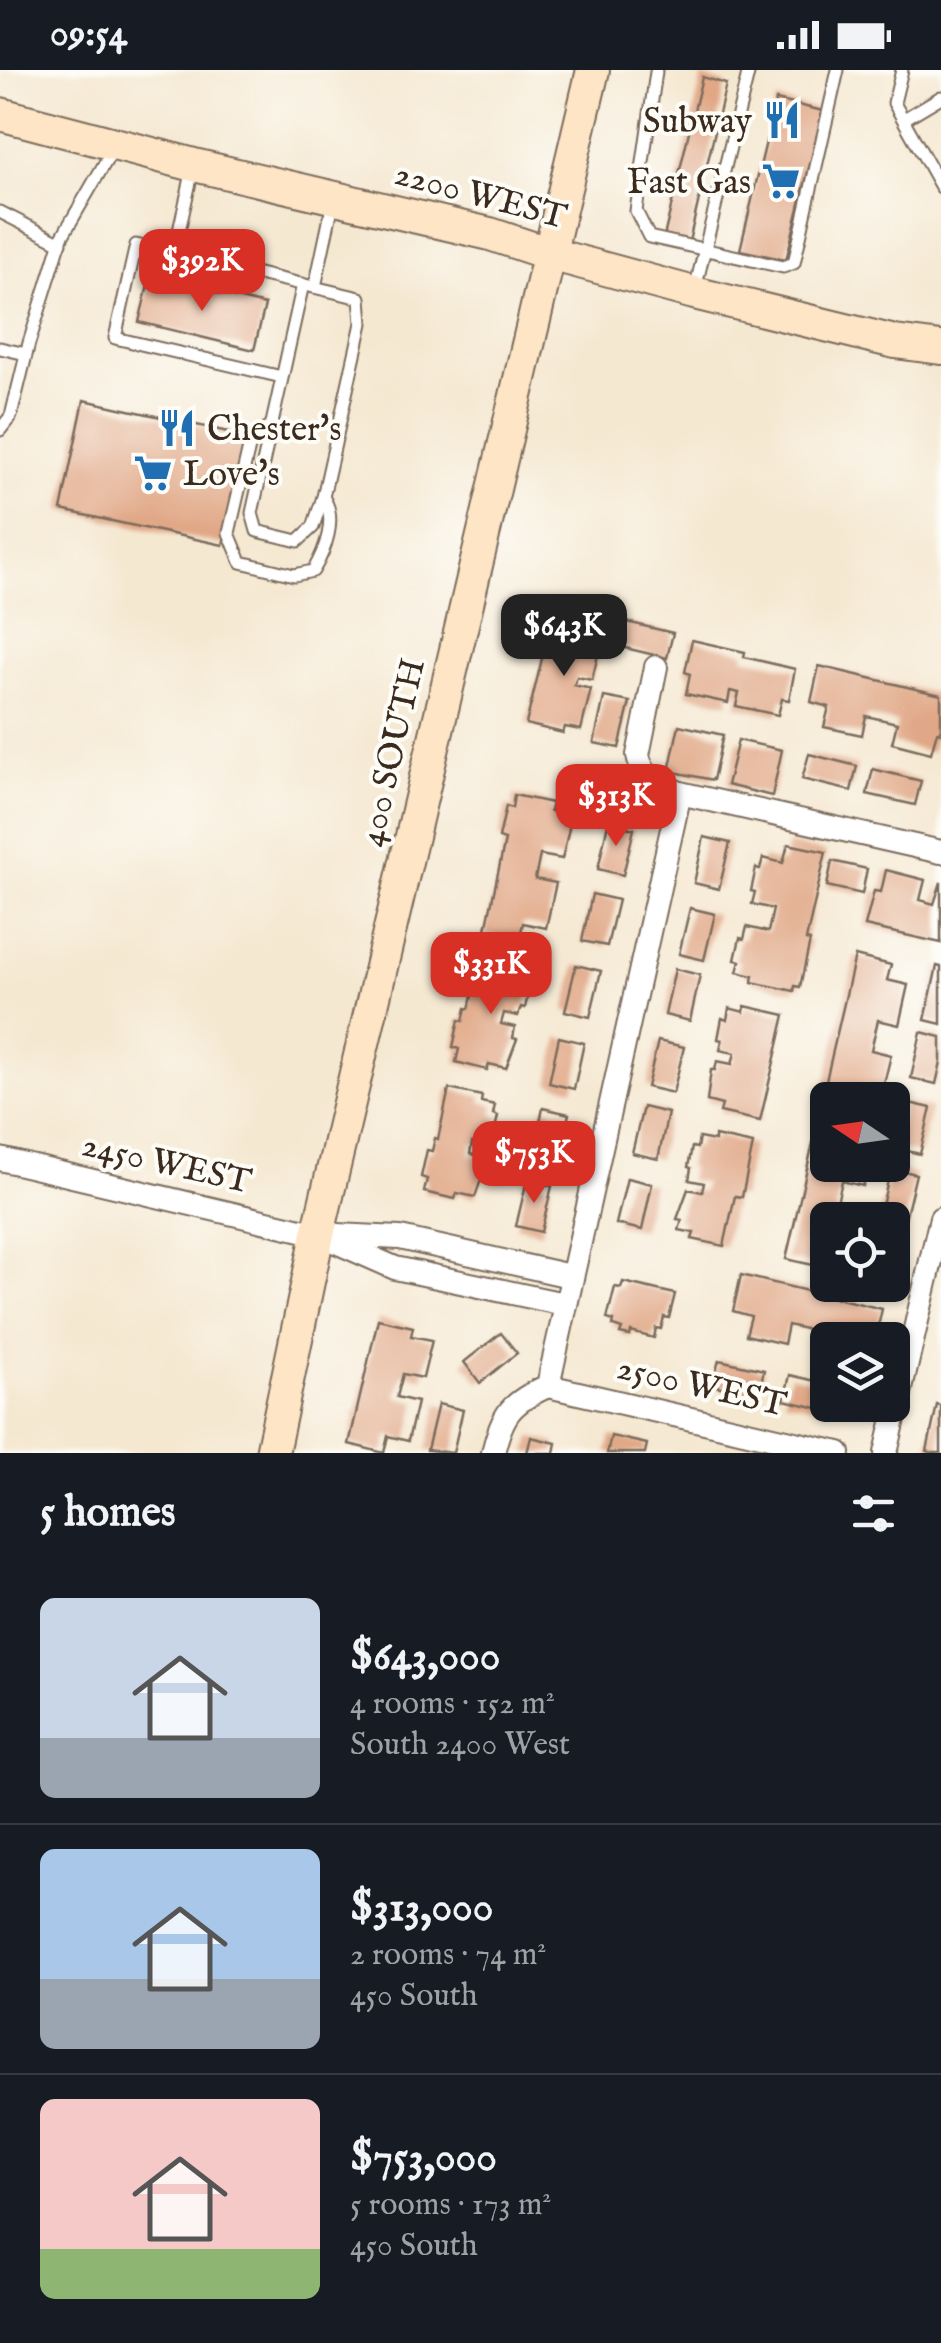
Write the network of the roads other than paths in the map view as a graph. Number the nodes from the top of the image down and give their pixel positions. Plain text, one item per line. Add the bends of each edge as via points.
1 (593, 70) edge
2 (749, 70) edge
3 (838, 70) edge
4 (902, 70) edge
5 (655, 71) edge
6 (941, 98) edge
7 (0, 114) edge
8 (904, 120) junction
9 (115, 145) junction
10 (194, 165) junction
11 (941, 186) edge
12 (334, 197) junction
13 (0, 212) edge
14 (60, 243) junction
15 (705, 250) junction
16 (174, 254) junction
17 (550, 254) junction
18 (309, 286) junction
19 (694, 293) junction
20 (0, 348) edge
21 (941, 348) edge
22 (26, 354) junction
23 (282, 376) junction
24 (271, 425) junction
25 (0, 430) edge
26 (323, 497) junction
27 (656, 667) dead end
28 (680, 792) junction
29 (941, 852) edge
30 (0, 1159) edge
31 (941, 1218) edge
32 (318, 1234) junction
33 (468, 1253) junction
34 (570, 1276) junction
35 (461, 1282) junction
36 (564, 1304) junction
37 (548, 1386) junction
38 (272, 1453) edge
39 (493, 1453) edge
40 (840, 1453) edge
41 (886, 1453) edge

1 - 17 main road, 400 SOUTH
2 - 15 lane
3 - 15 lane via 794,263 783,267
4 - 8 lane via 894,103
5 - 15 lane via 636,211 649,237
6 - 8 lane
7 - 9 main road, 2200 WEST
8 - 11 lane
9 - 10 main road, 2200 WEST
9 - 14 lane
10 - 12 main road, 2200 WEST
10 - 16 lane
12 - 17 main road, 2200 WEST
12 - 18 lane
13 - 14 lane
14 - 22 lane
15 - 19 lane
16 - 18 lane
16 - 23 lane via 136,245 115,338
17 - 19 main road, 2200 WEST
17 - 32 main road, 400 SOUTH
18 - 23 lane
18 - 26 lane via 360,298 362,323
19 - 21 main road, 2200 WEST
20 - 22 lane
22 - 25 lane via 11,416
23 - 24 lane
24 - 26 lane via 252,513 257,530 298,541 313,527
24 - 26 lane via 250,443 229,533 241,562 294,574 313,571 331,517
27 - 28 street via 638,759 654,780
28 - 29 street
28 - 34 street
30 - 32 street, 2450 WEST
31 - 41 street
32 - 33 street via 400,1238
32 - 35 street via 395,1268
32 - 38 main road, 400 SOUTH
33 - 34 street
33 - 35 lane
34 - 36 street
35 - 36 street
36 - 37 street
37 - 39 street via 510,1409
37 - 40 street, 2500 WEST

